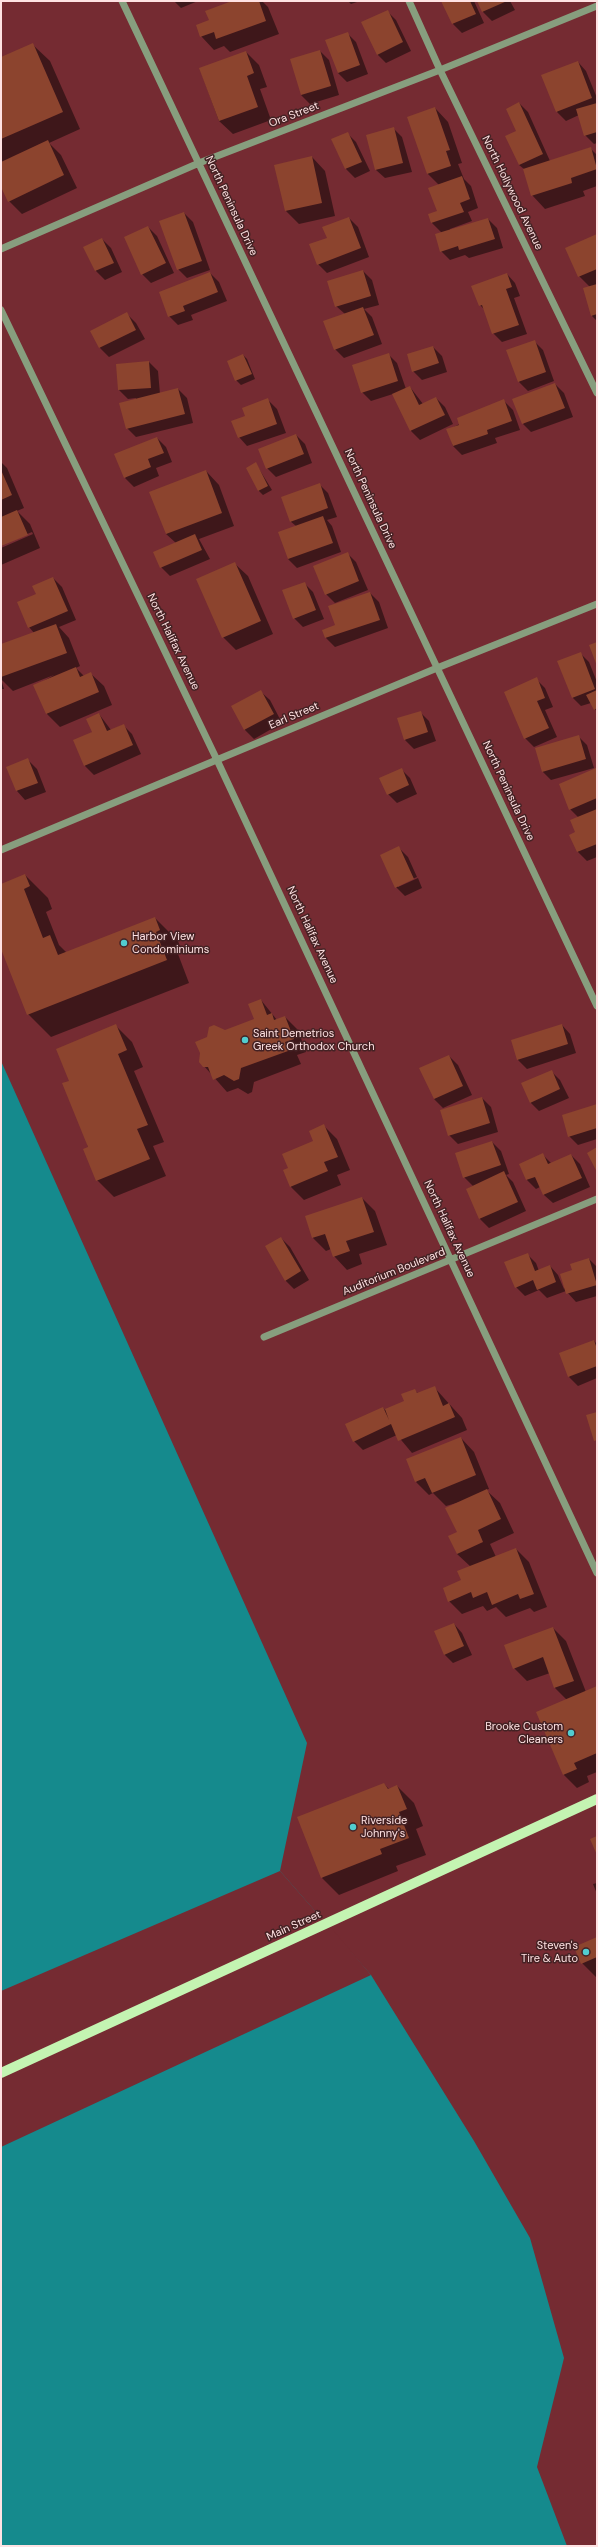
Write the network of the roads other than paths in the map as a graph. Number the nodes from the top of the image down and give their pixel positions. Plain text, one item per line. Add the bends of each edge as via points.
1 (122, 1) edge
2 (409, 1) edge
3 (597, 6) edge
4 (440, 70) junction
5 (199, 163) junction
6 (1, 250) edge
7 (1, 310) edge
8 (597, 393) edge
9 (597, 604) edge
10 (438, 668) junction
11 (217, 760) junction
12 (1, 850) edge
13 (597, 1006) edge
14 (597, 1199) edge
15 (452, 1260) junction
16 (264, 1337) dead end
17 (597, 1573) edge
18 (597, 1799) edge
19 (1, 2073) edge

1 - 5 street, North Peninsula Drive
2 - 4 street, North Hollywood Avenue
3 - 4 street, Ora Street
4 - 5 street, Ora Street
4 - 8 street, North Hollywood Avenue
5 - 6 street, Ora Street
5 - 10 street, North Peninsula Drive
7 - 11 street, North Halifax Avenue
9 - 10 street, Earl Street
10 - 11 street, Earl Street
10 - 13 street, North Peninsula Drive
11 - 12 street, Earl Street
11 - 15 street, North Halifax Avenue
14 - 15 street, Auditorium Boulevard
15 - 16 street, Auditorium Boulevard
15 - 17 street, North Halifax Avenue
18 - 19 main road, Main Street

